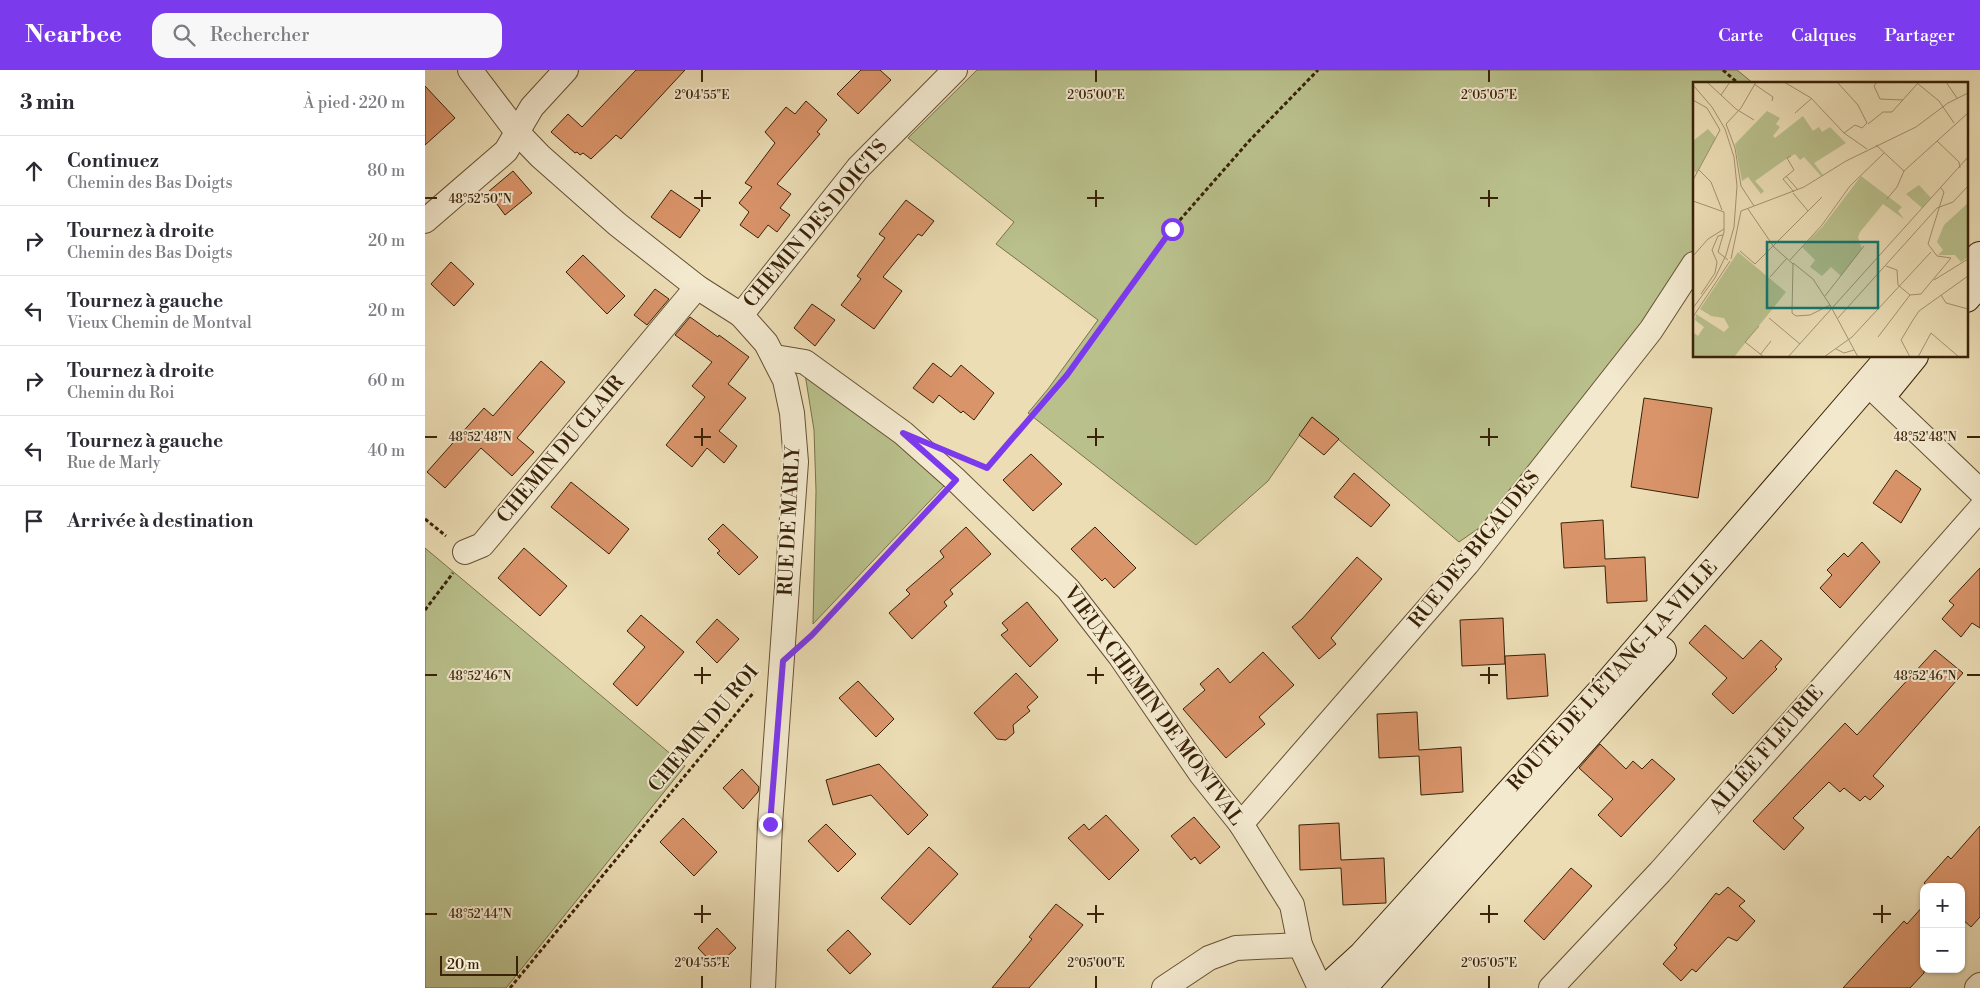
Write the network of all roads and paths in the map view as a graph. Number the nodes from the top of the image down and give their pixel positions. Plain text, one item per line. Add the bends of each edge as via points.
1 (470, 70) edge
2 (567, 70) edge
3 (955, 70) edge
4 (1317, 70) edge
5 (1723, 70) edge
6 (1737, 82) edge
7 (517, 132) junction
8 (425, 221) edge
9 (1980, 256) edge
10 (1693, 266) edge
11 (1967, 271) edge
12 (1980, 282) edge
13 (697, 286) junction
14 (1967, 297) edge
15 (741, 315) junction
16 (775, 357) junction
17 (1890, 358) edge
18 (1912, 358) edge
19 (1874, 390) junction
20 (970, 461) dead end
21 (956, 480) junction
22 (1980, 491) edge
23 (1980, 509) edge
24 (465, 552) joint
25 (425, 610) edge
26 (783, 661) junction
27 (1241, 824) junction
28 (1462, 862) junction
29 (1300, 945) junction
30 (1980, 985) edge
31 (510, 988) edge
32 (763, 988) edge
33 (1164, 988) edge
34 (1320, 988) edge
35 (1327, 988) edge
36 (1362, 988) edge
37 (1551, 988) edge
38 (1977, 988) edge

1 - 7 street, RUE DE MARLY
2 - 7 street via 532,107
3 - 15 street, CHEMIN DES DOIGTS via 858,168
4 - 20 path via 1172,229 1067,375 987,468
5 - 6 path
7 - 8 street via 506,151
7 - 13 street, RUE DE MARLY via 617,224
9 - 11 street
10 - 27 street, RUE DES BIGAUDES via 1651,330 1467,564
12 - 14 street
13 - 15 street, RUE DE MARLY
13 - 24 street, CHEMIN DU CLAIR via 482,545
15 - 16 street, RUE DE MARLY
16 - 21 street, VIEUX CHEMIN DE MONTVAL via 805,362 903,433
16 - 26 street, RUE DE MARLY via 785,380 792,413 796,462
17 - 19 street, ROUTE DE L'ÉTANG-LA-VILLE
18 - 19 street, ROUTE DE L'ÉTANG-LA-VILLE
19 - 22 street
19 - 28 street, ROUTE DE L'ÉTANG-LA-VILLE via 1607,715 1529,787
21 - 26 path, CHEMIN DU ROI via 812,635
21 - 27 street, VIEUX CHEMIN DE MONTVAL via 1068,589 1120,656 1201,774
23 - 37 street, ALLÉE FLEURIE via 1660,872
24 - 25 path via 447,583
26 - 31 path, CHEMIN DU ROI via 768,675
26 - 32 street, RUE DE MARLY via 770,824
27 - 29 street, VIEUX CHEMIN DE MONTVAL via 1291,905
28 - 35 street, ROUTE DE L'ÉTANG-LA-VILLE
28 - 36 street, ROUTE DE L'ÉTANG-LA-VILLE
29 - 33 street via 1236,948 1209,958
29 - 34 street
30 - 38 street

